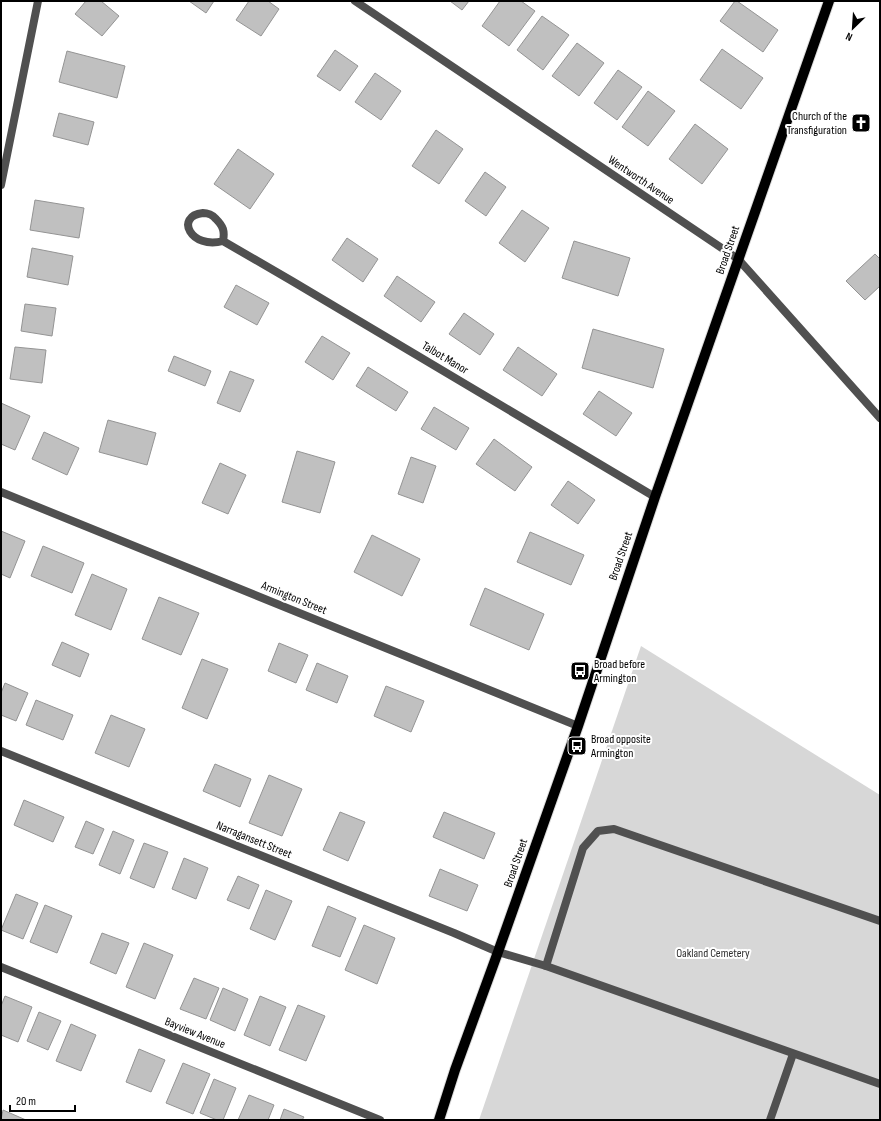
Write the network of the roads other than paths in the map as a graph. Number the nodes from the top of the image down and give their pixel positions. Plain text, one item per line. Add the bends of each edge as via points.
1 (38, 1) edge
2 (355, 1) edge
3 (829, 1) edge
4 (1, 185) edge
5 (223, 241) junction
6 (738, 259) junction
7 (880, 418) edge
8 (1, 492) edge
9 (655, 497) junction
10 (578, 726) junction
11 (1, 751) edge
12 (880, 921) edge
13 (498, 952) junction
14 (546, 966) junction
15 (1, 967) edge
16 (793, 1054) junction
17 (880, 1084) edge
18 (380, 1120) edge
19 (439, 1120) edge
20 (770, 1120) edge

1 - 4 street
2 - 6 street, Wentworth Avenue
3 - 6 main road, Broad Street
5 - 5 street via 222,226 214,217 205,213 195,215 189,220 190,234 196,239 210,243
5 - 9 street, Talbot Manor
6 - 7 street, Wentworth Avenue
6 - 9 main road, Broad Street
8 - 10 street, Armington Street
9 - 10 main road, Broad Street
10 - 13 main road, Broad Street
11 - 13 street, Narragansett Street
12 - 14 street via 614,829 598,831 583,848
13 - 14 street, Narragansett Street
13 - 19 main road, Broad Street
14 - 16 street, Narragansett Street
15 - 18 street, Bayview Avenue
16 - 17 street, Narragansett Street
16 - 20 street

